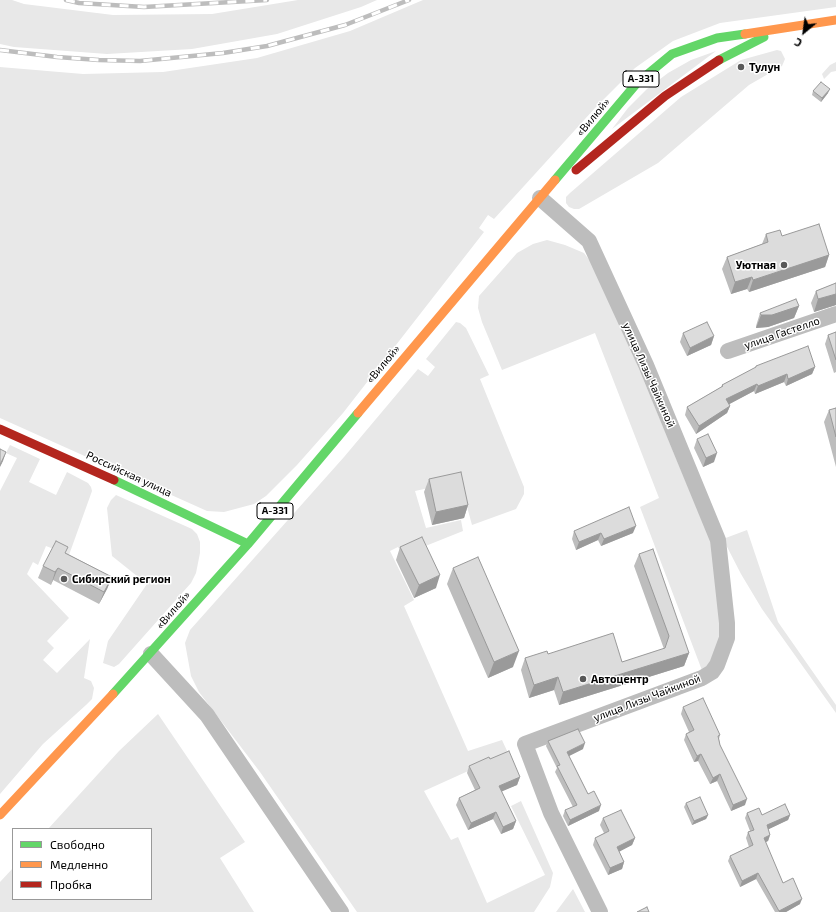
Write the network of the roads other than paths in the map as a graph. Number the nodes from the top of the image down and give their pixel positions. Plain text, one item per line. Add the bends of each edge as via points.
1 (836, 20) edge
2 (784, 29) junction
3 (540, 198) junction
4 (836, 314) edge
5 (728, 352) dead end
6 (0, 429) edge
7 (248, 544) junction
8 (150, 654) junction
9 (0, 815) edge
10 (340, 912) edge
11 (600, 912) edge

1 - 2 main road, «Вилюй» / А-331
2 - 3 main road via 729,54 665,96
2 - 3 main road, «Вилюй» / А-331 via 717,38 672,54 637,83
3 - 7 main road, «Вилюй» / А-331
3 - 11 street, улица Лизы Чайкиной via 589,241 646,365 718,540 727,623 727,638 723,652 717,665 707,675 525,744 551,813
4 - 5 street, улица Гастелло
6 - 7 main road, Российская улица
7 - 8 main road, «Вилюй» / А-331
8 - 9 main road, «Вилюй» / А-331
8 - 10 street via 207,715

